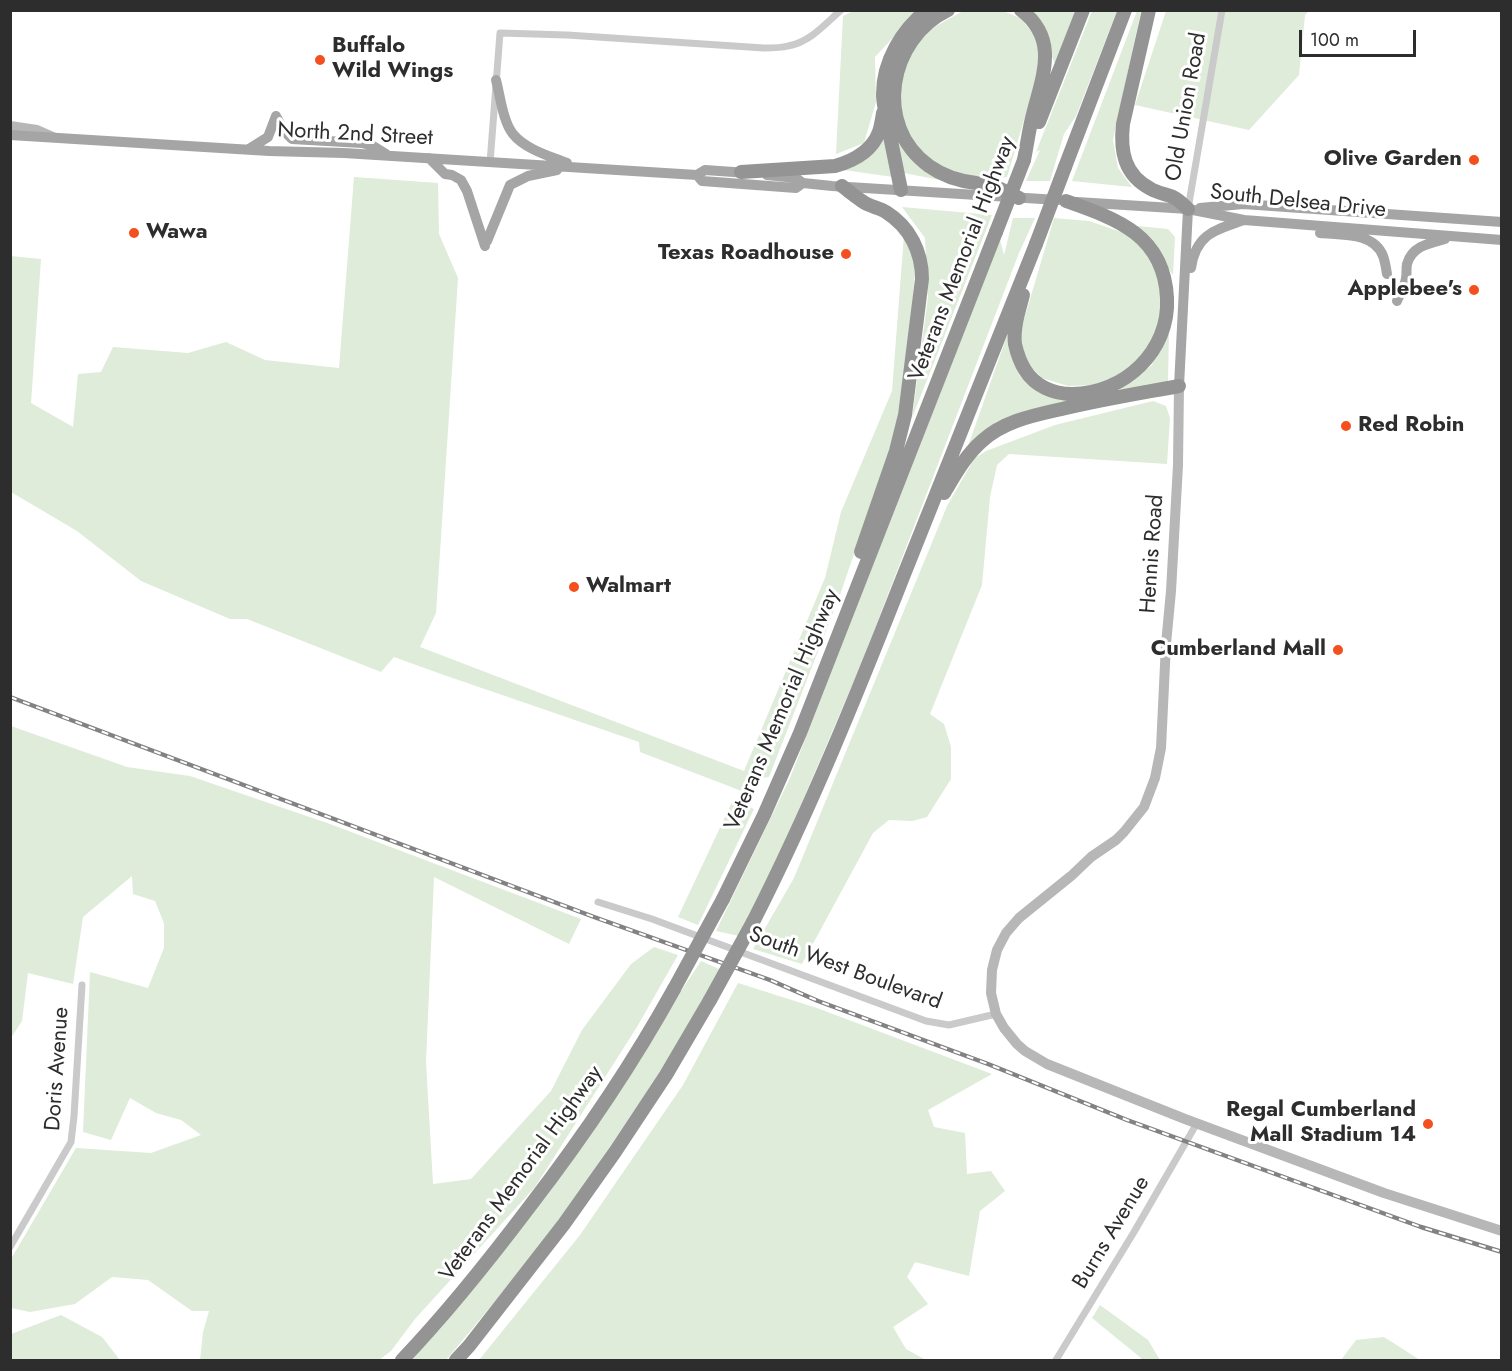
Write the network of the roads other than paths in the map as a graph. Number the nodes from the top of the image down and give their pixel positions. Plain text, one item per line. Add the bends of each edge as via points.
1 (841, 10) edge
2 (927, 10) edge
3 (948, 10) edge
4 (1021, 10) edge
5 (1083, 10) edge
6 (1125, 10) edge
7 (1149, 10) edge
8 (1222, 10) edge
9 (496, 80) junction
10 (884, 108) junction
11 (10, 126) edge
12 (10, 135) edge
13 (54, 137) junction
14 (249, 150) junction
15 (389, 155) junction
16 (429, 158) junction
17 (1024, 160) junction
18 (490, 163) junction
19 (578, 167) junction
20 (741, 172) junction
21 (697, 175) junction
22 (803, 183) junction
23 (842, 186) junction
24 (901, 190) junction
25 (1019, 198) junction
26 (1066, 201) junction
27 (1188, 209) junction
28 (1244, 220) junction
29 (1502, 222) edge
30 (1292, 224) junction
31 (1454, 236) junction
32 (1502, 240) edge
33 (1036, 244) junction
34 (1387, 274) dead end
35 (1185, 300) junction
36 (1397, 300) dead end
37 (1179, 386) junction
38 (880, 635) junction
39 (812, 703) junction
40 (598, 902) dead end
41 (82, 986) dead end
42 (996, 1014) junction
43 (1197, 1123) junction
44 (1502, 1232) edge
45 (10, 1247) edge
46 (453, 1303) junction
47 (469, 1346) junction
48 (391, 1360) edge
49 (402, 1360) edge
50 (456, 1360) edge
51 (462, 1360) edge
52 (1056, 1360) edge

1 - 9 street via 807,38 772,48 500,33
2 - 10 highway via 897,45 886,74
3 - 25 highway via 915,35 901,59 894,85 900,129 909,147 936,171 990,185
4 - 17 highway via 1041,34 1046,60
5 - 17 highway, Veterans Memorial Highway
6 - 33 highway, bridge
7 - 27 highway via 1123,124 1123,152 1138,180
8 - 27 street, Old Union Road
9 - 18 street
9 - 19 main road via 513,134 532,150
10 - 20 highway via 879,133 861,156 835,166
10 - 24 highway
11 - 13 street
12 - 13 main road, North 2nd Street
13 - 14 main road, North 2nd Street
14 - 15 main road, North 2nd Street
14 - 15 main road via 267,137 276,116 292,139 362,143
15 - 16 main road, North 2nd Street
16 - 18 main road, North 2nd Street
16 - 19 main road via 445,174 461,180 486,244 510,185 528,176
17 - 39 highway, Veterans Memorial Highway, bridge
18 - 19 main road, North 2nd Street
19 - 21 main road, North 2nd Street
20 - 21 main road, North 2nd Street via 705,170
20 - 22 main road, North 2nd Street via 796,178
21 - 22 main road, North 2nd Street via 702,181 732,184 796,188
22 - 23 main road, North 2nd Street
23 - 24 main road, North 2nd Street
23 - 39 highway via 894,218 911,236 922,264 922,279 900,434
24 - 25 main road, North 2nd Street
25 - 26 main road, North 2nd Street
26 - 27 main road, North 2nd Street
26 - 33 highway via 1122,225 1154,253 1164,278 1166,314 1155,346 1136,371 1092,393 1068,394 1041,386 1028,374 1017,351 1015,332
27 - 28 main road, South Delsea Drive
27 - 29 main road, South Delsea Drive via 1243,204
27 - 35 main road, Hennis Road
28 - 30 main road, South Delsea Drive
28 - 35 main road via 1201,240 1192,260
30 - 31 main road, South Delsea Drive
30 - 34 main road via 1304,232 1365,238 1383,254
31 - 32 main road, South Delsea Drive
31 - 36 main road via 1428,243 1411,256
33 - 38 highway
35 - 37 main road, Hennis Road
37 - 38 highway via 1026,418 1009,423 982,441 943,494
37 - 42 street, Hennis Road via 1171,591 1161,748 1155,778 1144,807 1124,832 1006,933 992,970 991,993
38 - 47 highway, bridge via 794,837 710,1000 666,1075 592,1185
39 - 46 highway, Veterans Memorial Highway, bridge via 768,806 674,989 562,1164
40 - 42 street, South West Boulevard via 926,1021 949,1025
41 - 45 street, Doris Avenue via 72,1139
42 - 43 street via 1017,1044 1036,1058
43 - 44 street via 1384,1194
43 - 52 street, Burns Avenue
46 - 48 highway
46 - 49 highway, Veterans Memorial Highway
47 - 50 highway
47 - 51 highway

